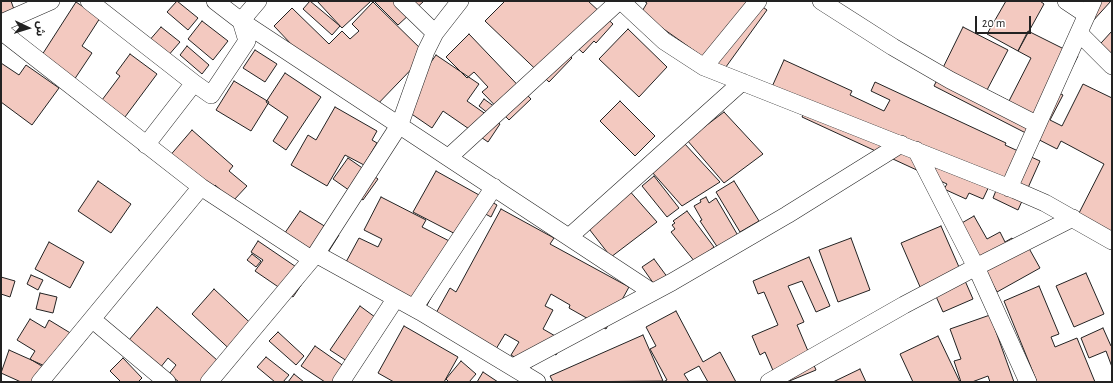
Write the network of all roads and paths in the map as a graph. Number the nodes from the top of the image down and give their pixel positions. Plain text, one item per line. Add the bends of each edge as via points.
1 (51, 1) edge
2 (89, 1) edge
3 (214, 1) edge
4 (258, 1) edge
5 (402, 1) edge
6 (460, 1) edge
7 (620, 1) edge
8 (758, 1) edge
9 (822, 1) edge
10 (1066, 1) edge
11 (1090, 8) edge
12 (241, 21) junction
13 (1, 23) edge
14 (1, 31) edge
15 (435, 33) junction
16 (1078, 33) junction
17 (1112, 66) edge
18 (704, 67) junction
19 (742, 82) junction
20 (194, 83) junction
21 (400, 124) junction
22 (1036, 124) junction
23 (146, 145) junction
24 (908, 147) junction
25 (449, 157) junction
26 (201, 187) junction
27 (494, 187) junction
28 (1009, 188) junction
29 (1073, 218) junction
30 (569, 236) junction
31 (1112, 241) edge
32 (313, 256) junction
33 (976, 266) junction
34 (652, 292) junction
35 (396, 298) junction
36 (414, 308) junction
37 (93, 320) junction
38 (513, 367) junction
39 (40, 382) edge
40 (167, 382) edge
41 (208, 382) edge
42 (341, 382) edge
43 (537, 382) edge
44 (769, 382) edge
45 (1028, 382) edge

1 - 13 street
2 - 20 street
3 - 12 street
4 - 12 street
5 - 15 street
6 - 15 street
7 - 18 street via 664,41
7 - 25 street
8 - 18 street
9 - 22 street via 899,51
10 - 11 street
11 - 16 street
12 - 20 street via 247,41 211,95
12 - 21 street
14 - 23 street
15 - 21 street
16 - 17 street
16 - 22 street
18 - 19 street
19 - 24 street
19 - 30 street
20 - 23 street
21 - 25 street
21 - 32 street
22 - 28 street
23 - 26 street
24 - 28 street
24 - 33 street
24 - 34 street
25 - 27 street
26 - 32 street
26 - 37 street
27 - 30 street
27 - 36 street
28 - 29 street
29 - 31 street
29 - 33 street
30 - 34 street
32 - 35 street
32 - 41 street
33 - 44 street
33 - 45 street
34 - 38 street
35 - 36 street
35 - 42 street
36 - 38 street
37 - 39 street
37 - 40 street
38 - 43 street

